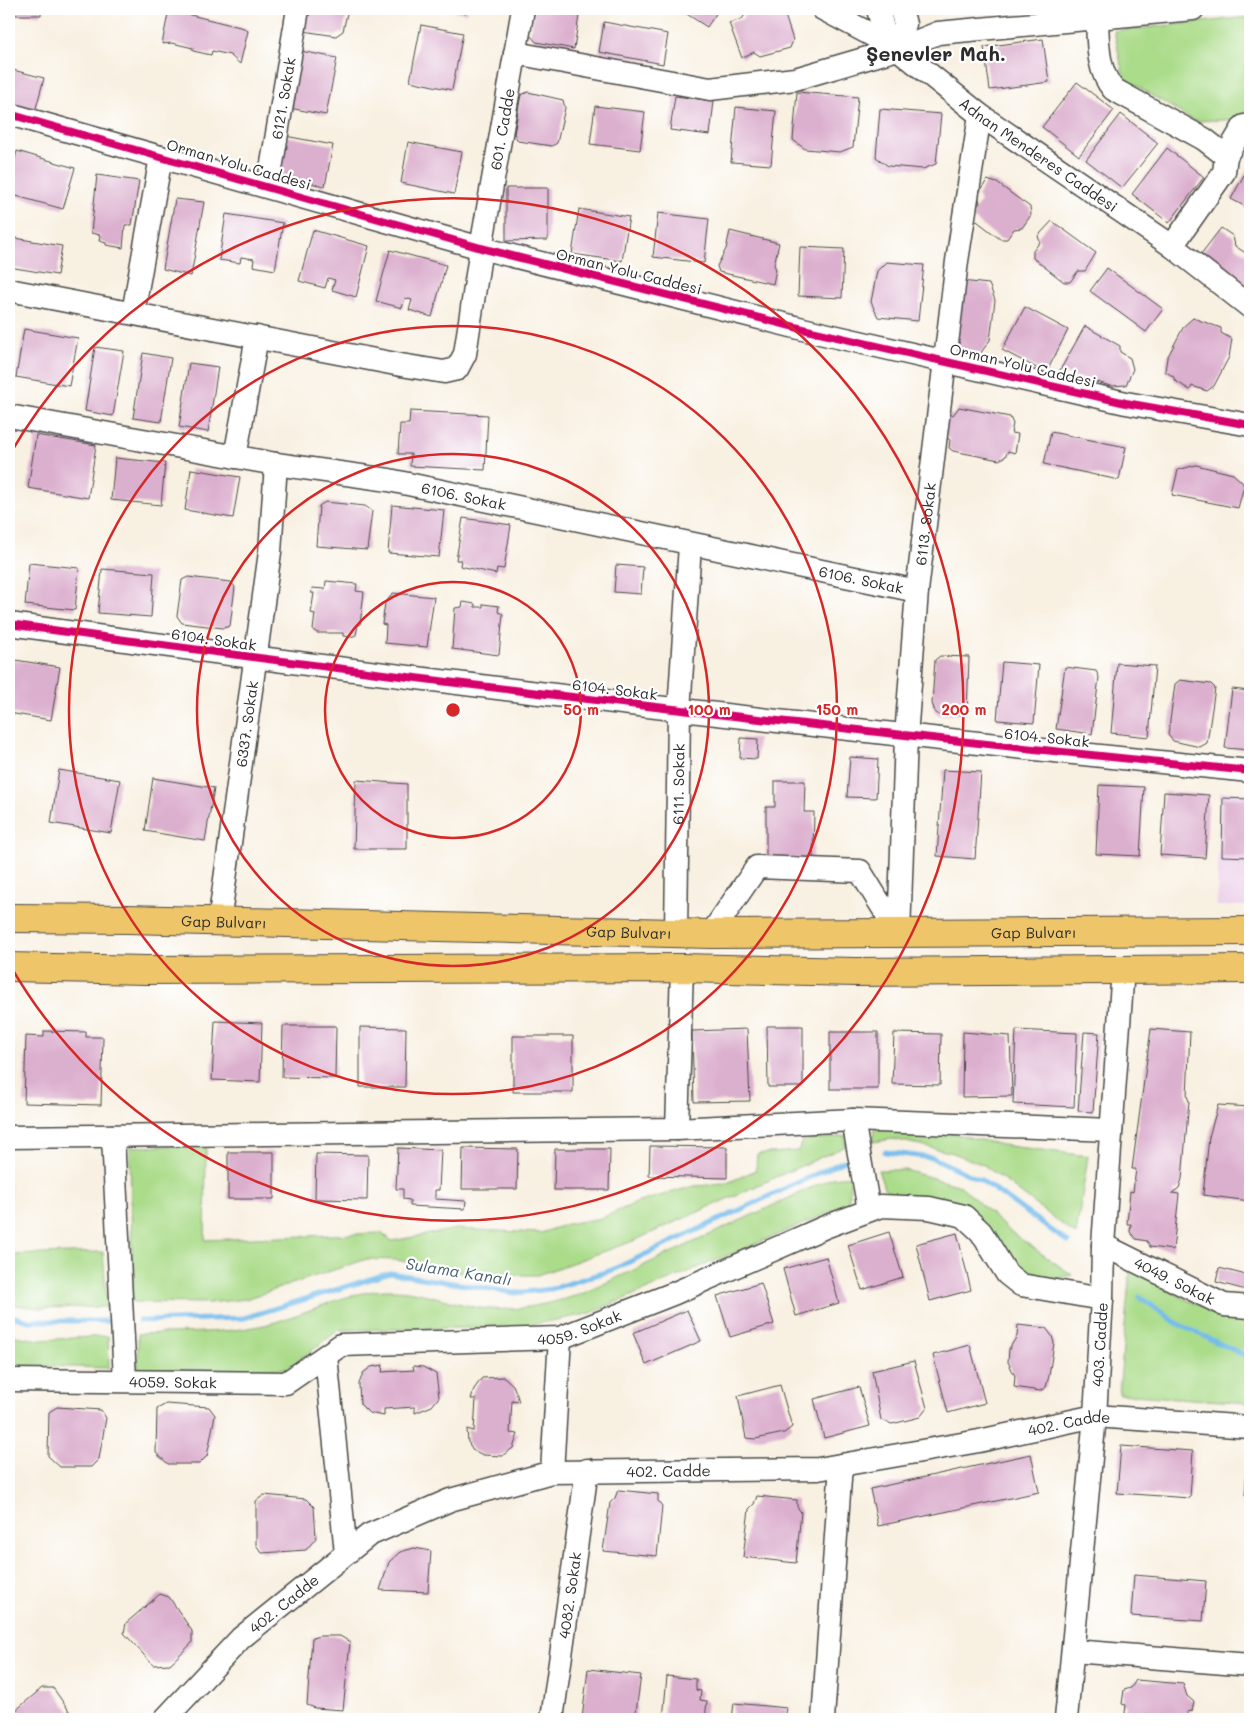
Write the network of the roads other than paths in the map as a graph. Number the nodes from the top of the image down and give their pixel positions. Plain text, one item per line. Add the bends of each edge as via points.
1 (298, 9) edge
2 (523, 9) edge
3 (823, 9) edge
4 (878, 9) edge
5 (901, 9) edge
6 (1193, 9) edge
7 (1097, 18) junction
8 (898, 49) junction
9 (515, 53) junction
10 (9, 114) edge
11 (980, 115) junction
12 (1250, 125) edge
13 (1226, 156) junction
14 (161, 157) junction
15 (268, 186) junction
16 (1172, 246) junction
17 (481, 248) junction
18 (9, 290) edge
19 (1250, 307) edge
20 (133, 313) junction
21 (257, 337) junction
22 (945, 362) junction
23 (9, 416) edge
24 (1250, 425) edge
25 (236, 456) junction
26 (276, 464) junction
27 (690, 545) junction
28 (917, 591) junction
29 (9, 624) edge
30 (255, 659) junction
31 (679, 711) junction
32 (906, 737) junction
33 (1250, 771) edge
34 (9, 918) edge
35 (219, 923) junction
36 (1250, 931) edge
37 (676, 933) junction
38 (711, 934) junction
39 (899, 934) junction
40 (9, 967) edge
41 (682, 968) junction
42 (1123, 969) junction
43 (1250, 969) edge
44 (853, 1120) junction
45 (677, 1129) junction
46 (1111, 1130) junction
47 (113, 1136) junction
48 (9, 1137) edge
49 (869, 1210) junction
50 (1103, 1245) junction
51 (1102, 1299) junction
52 (1250, 1307) edge
53 (560, 1338) junction
54 (326, 1356) junction
55 (9, 1380) edge
56 (125, 1380) junction
57 (1095, 1416) junction
58 (1250, 1428) edge
59 (841, 1465) junction
60 (587, 1470) junction
61 (552, 1472) junction
62 (346, 1553) junction
63 (1073, 1650) junction
64 (1250, 1665) edge
65 (165, 1719) edge
66 (552, 1719) edge
67 (823, 1719) edge
68 (1066, 1719) edge

1 - 15 street, 6121. Sokak
2 - 9 street, 601. Cadde
3 - 8 street, Adnan Menderes Caddesi
4 - 8 street via 883,29
5 - 8 street via 905,24
6 - 7 street
7 - 8 street via 938,33
7 - 13 street via 1105,78 1113,88 1204,139
8 - 9 street via 795,80 710,89
8 - 11 street, Adnan Menderes Caddesi
9 - 17 street, 601. Cadde
10 - 14 street, Orman Yolu Caddesi
11 - 16 street, Adnan Menderes Caddesi
11 - 22 street, 6113. Sokak
12 - 13 street via 1244,126
13 - 16 street via 1224,172
14 - 15 street, Orman Yolu Caddesi
14 - 20 street
15 - 17 street, Orman Yolu Caddesi
16 - 19 street, Adnan Menderes Caddesi
17 - 21 street, 601. Cadde via 465,354 458,369 444,372
17 - 22 street, Orman Yolu Caddesi via 811,332
18 - 20 street
20 - 21 street
21 - 25 street
22 - 24 street, Orman Yolu Caddesi via 1126,403
22 - 28 street, 6113. Sokak
23 - 25 street, 6106. Sokak
25 - 26 street, 6106. Sokak
26 - 27 street, 6106. Sokak via 389,480
26 - 30 street, 6337. Sokak via 270,552
27 - 28 street, 6106. Sokak
27 - 31 street, 6111. Sokak
28 - 32 street, 6113. Sokak
29 - 30 street, 6104. Sokak
30 - 31 street, 6104. Sokak
30 - 35 street, 6337. Sokak
31 - 32 street, 6104. Sokak
31 - 37 street, 6111. Sokak
32 - 33 street, 6104. Sokak
32 - 39 street, 6113. Sokak
34 - 35 highway, Gap Bulvarı
35 - 37 highway, Gap Bulvarı
36 - 39 highway, Gap Bulvarı
37 - 38 highway, Gap Bulvarı
38 - 39 highway, Gap Bulvarı
38 - 39 street via 757,867 860,872
40 - 41 highway via 145,970
41 - 42 highway via 855,972
41 - 45 street
42 - 43 highway
42 - 46 street, 403. Cadde
44 - 45 street
44 - 46 street
44 - 49 street
45 - 47 street
46 - 50 street, 403. Cadde
47 - 48 street
47 - 56 street
49 - 51 street, 4059. Sokak via 882,1206 929,1208 964,1216 980,1232 1007,1274 1021,1285
49 - 53 street, 4059. Sokak
50 - 51 street, 403. Cadde
50 - 52 street, 4049. Sokak via 1224,1305
51 - 57 street, 403. Cadde
53 - 54 street, 4059. Sokak via 341,1345
53 - 61 street
54 - 56 street, 4059. Sokak via 286,1383
54 - 62 street
55 - 56 street, 4059. Sokak
57 - 58 street, 402. Cadde
57 - 59 street, 402. Cadde via 979,1441
57 - 63 street, 403. Cadde
59 - 60 street, 402. Cadde via 818,1469
59 - 67 street
60 - 61 street, 402. Cadde
60 - 66 street, 4082. Sokak
61 - 62 street, 402. Cadde via 450,1500 369,1535
62 - 65 street, 402. Cadde via 241,1638
63 - 64 street
63 - 68 street, 403. Cadde

